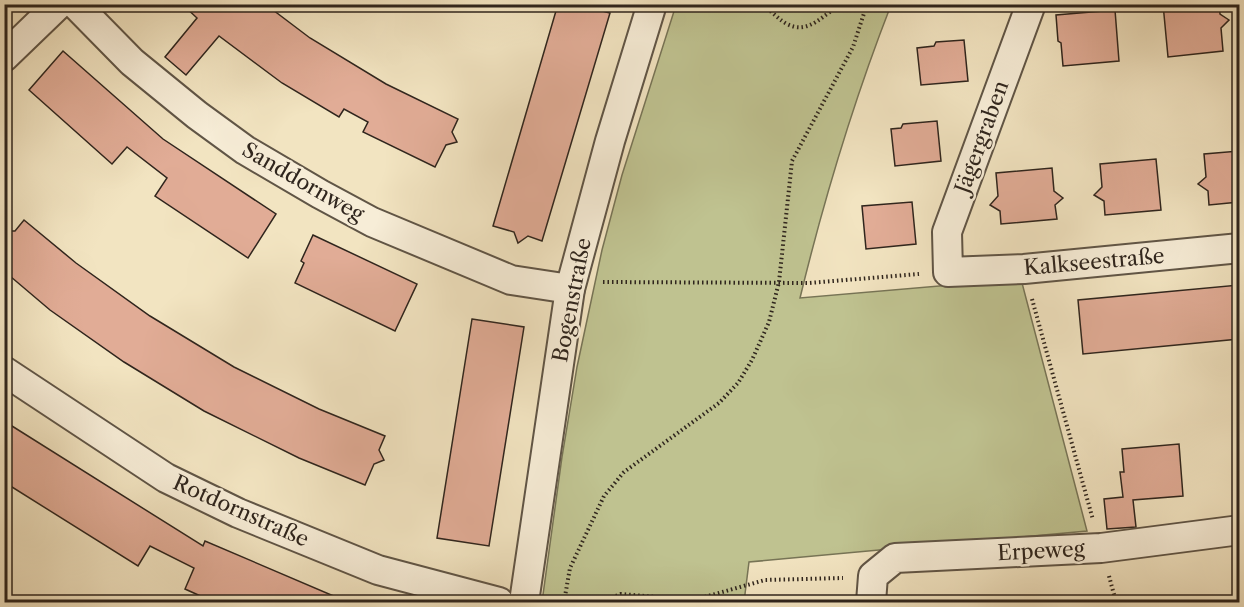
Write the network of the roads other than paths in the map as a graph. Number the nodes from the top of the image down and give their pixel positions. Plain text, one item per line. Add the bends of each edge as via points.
1 (59, 4) edge
2 (75, 4) edge
3 (652, 4) edge
4 (1030, 4) edge
5 (4, 57) edge
6 (1239, 248) edge
7 (948, 272) joint
8 (570, 289) junction
9 (4, 371) edge
10 (1239, 530) edge
11 (872, 590) edge
12 (499, 603) edge
13 (524, 603) edge

1 - 5 street
2 - 8 street, Sanddornweg via 132,62 197,114 245,150 320,194 372,222 511,280
3 - 8 street, Bogenstraße
4 - 7 street, Jägergraben via 947,232
6 - 7 street, Kalkseestraße via 1024,269
8 - 13 street, Bogenstraße
9 - 12 street, Rotdornstraße via 166,478 238,513 378,570
10 - 11 street, Erpeweg via 1101,549 895,558

